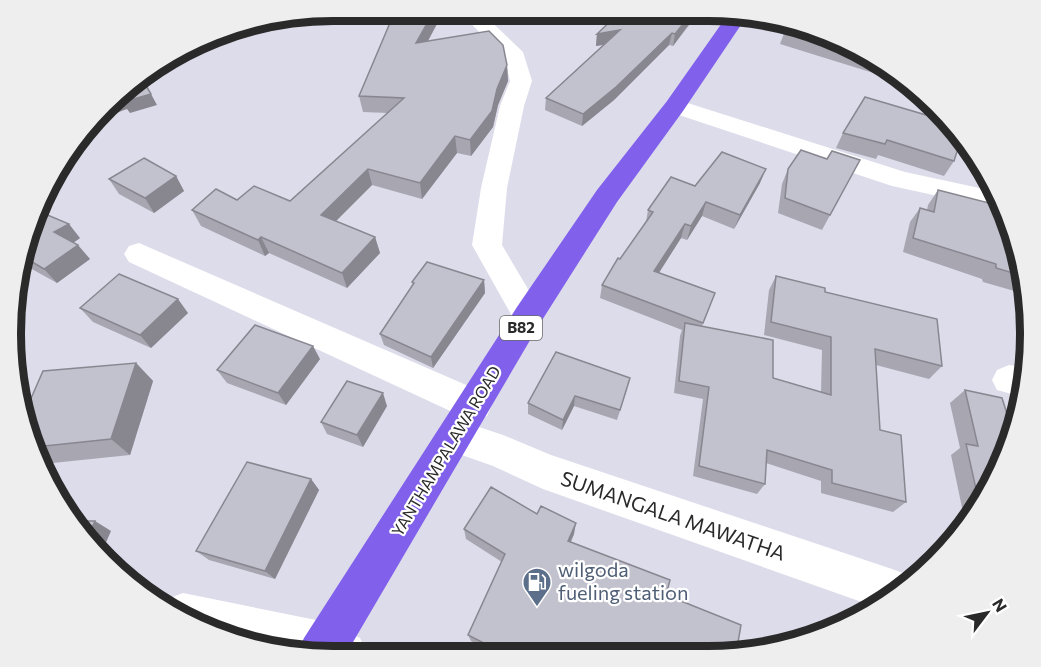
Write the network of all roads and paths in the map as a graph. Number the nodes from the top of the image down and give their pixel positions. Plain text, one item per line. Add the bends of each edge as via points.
1 (478, 21) edge
2 (732, 22) edge
3 (675, 106) junction
4 (990, 200) edge
5 (139, 254) dead end
6 (528, 316) junction
7 (464, 421) junction
8 (887, 589) edge
9 (219, 624) edge
10 (300, 644) edge
11 (333, 646) edge

1 - 6 street via 515,57 521,81 494,188 487,245
2 - 3 main road, YANTHAMPALAWA ROAD / B82
3 - 4 street via 901,180
3 - 6 main road, YANTHAMPALAWA ROAD / B82 via 607,195
5 - 7 street, SUMANGALA MAWATHA
6 - 7 main road, YANTHAMPALAWA ROAD / B82
7 - 8 street, SUMANGALA MAWATHA via 503,452 543,471
7 - 11 main road, YANTHAMPALAWA ROAD / B82
9 - 10 street

